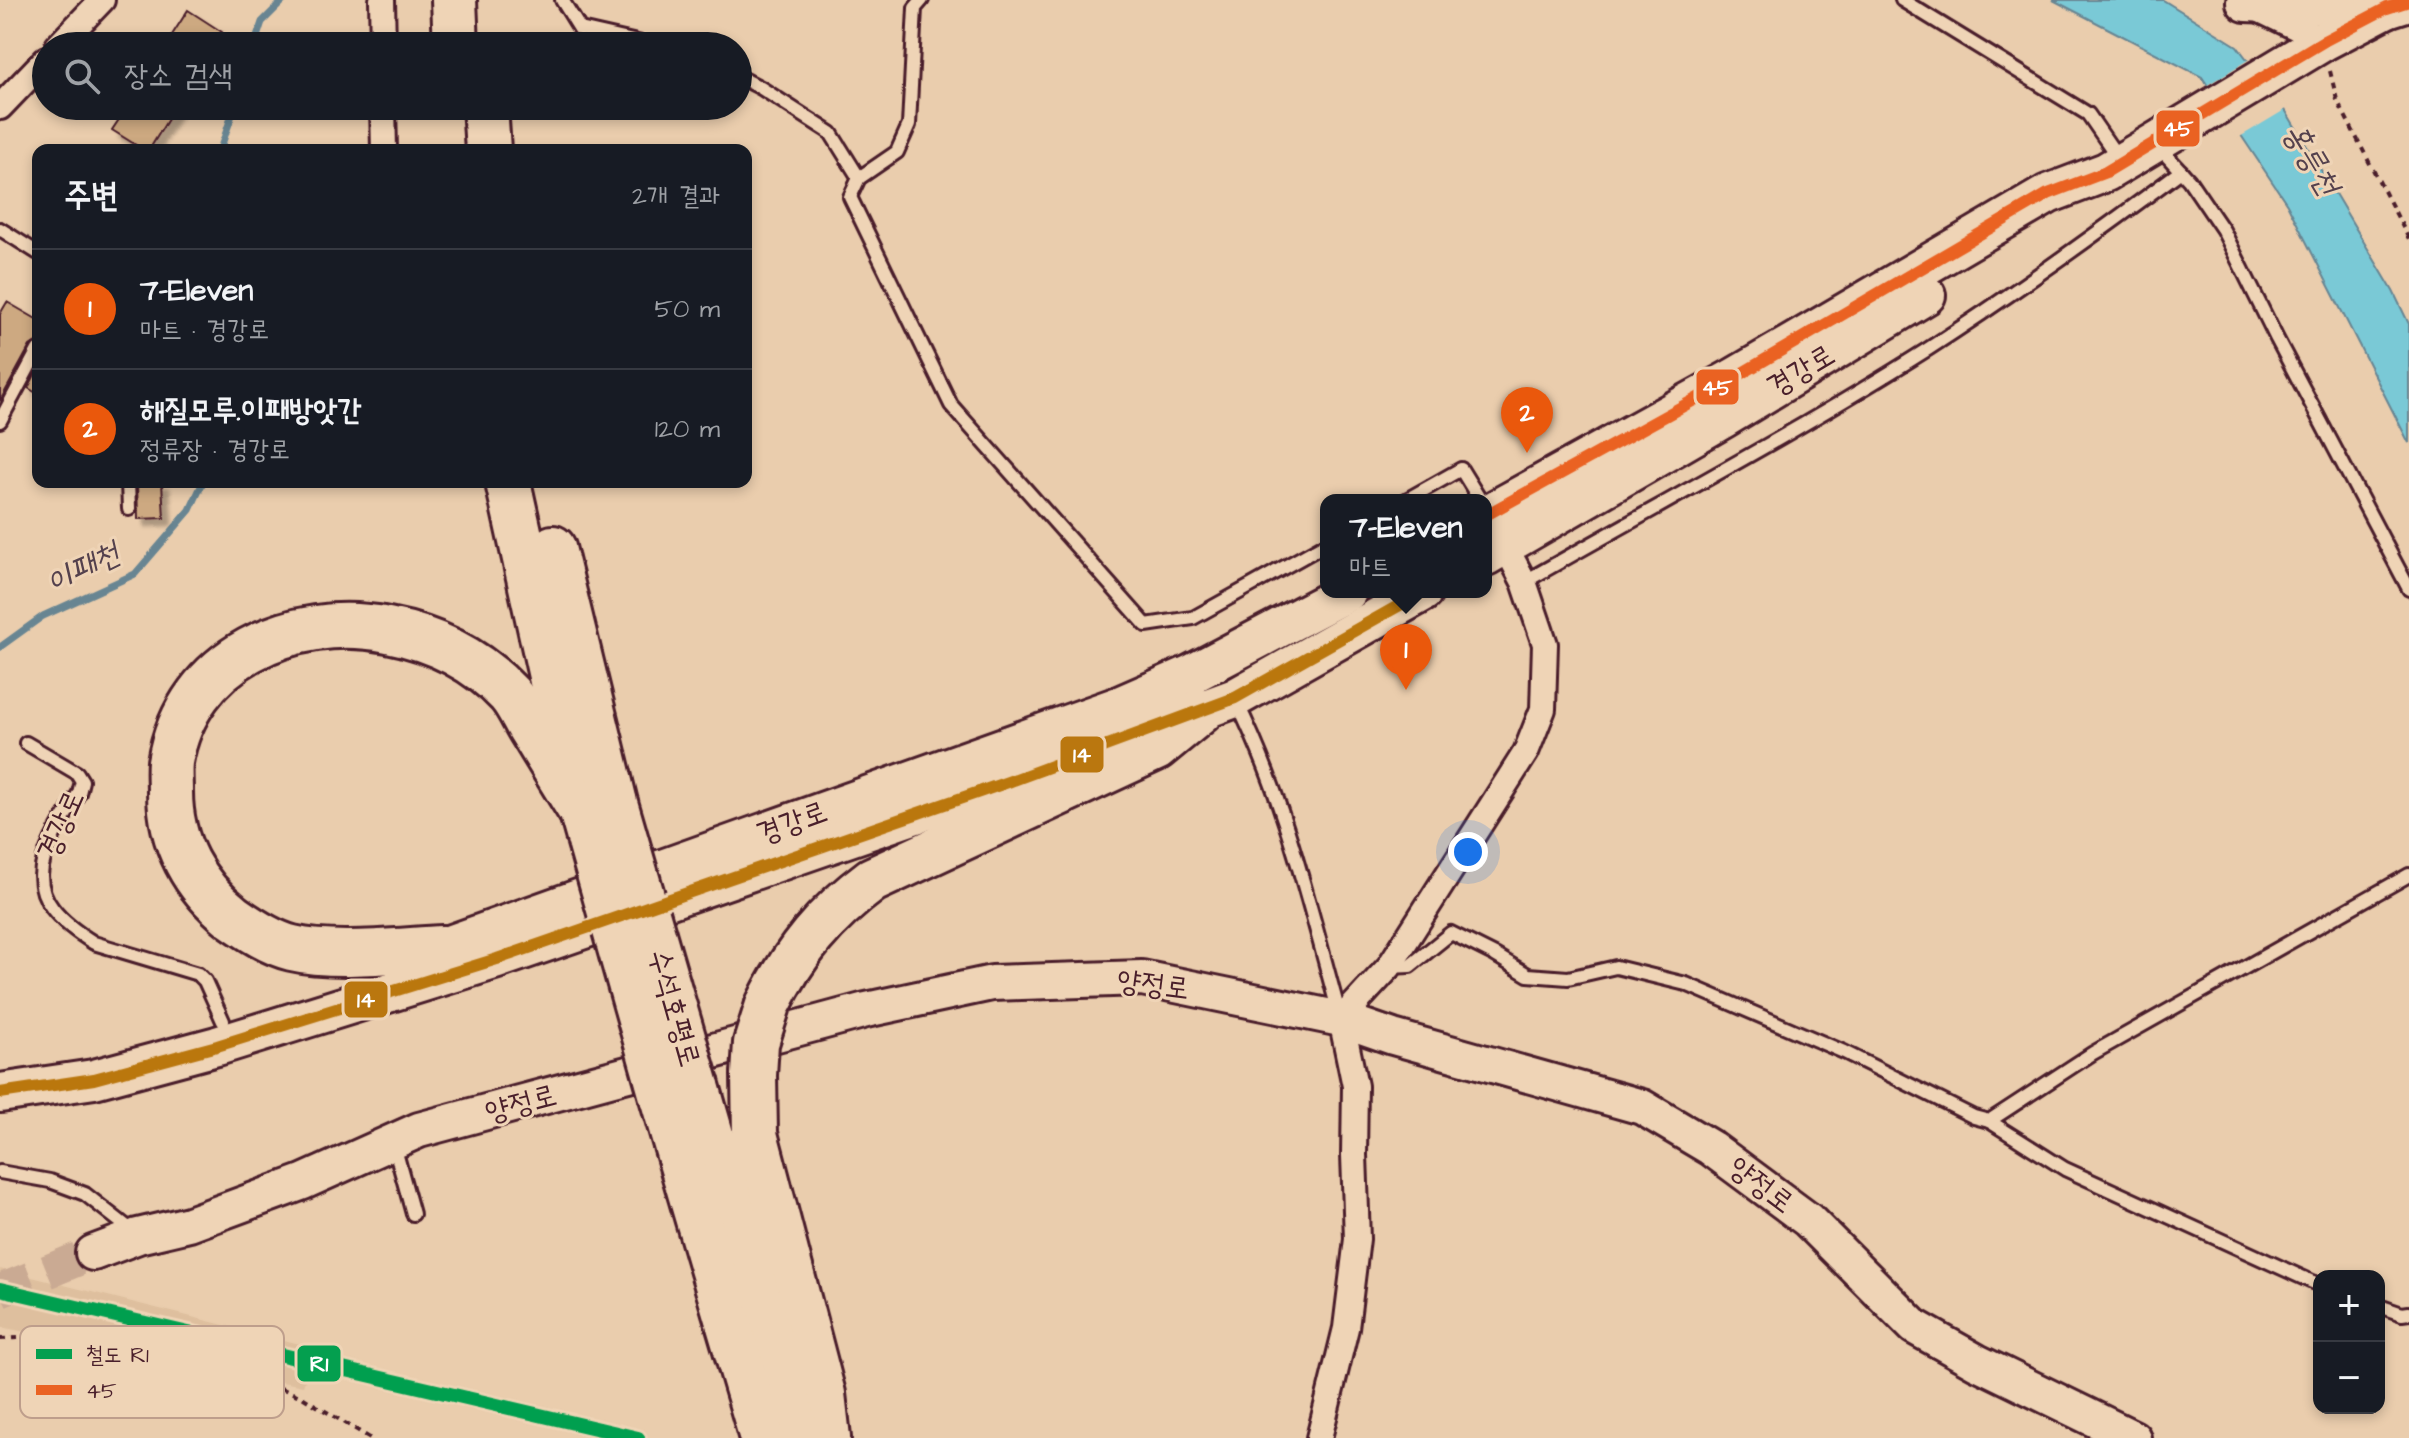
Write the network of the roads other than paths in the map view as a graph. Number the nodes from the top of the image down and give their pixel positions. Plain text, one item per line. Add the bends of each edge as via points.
1 (102, 0) edge
2 (382, 0) edge
3 (454, 0) edge
4 (483, 0) edge
5 (562, 0) edge
6 (922, 0) edge
7 (1902, 0) edge
8 (2243, 1) edge
9 (2398, 4) edge
10 (71, 32) edge
11 (383, 32) edge
12 (455, 32) edge
13 (484, 32) edge
14 (593, 32) edge
15 (2324, 41) junction
16 (32, 74) edge
17 (752, 83) edge
18 (0, 107) edge
19 (383, 120) edge
20 (460, 120) edge
21 (486, 120) edge
22 (2162, 137) junction
23 (384, 144) edge
24 (461, 144) edge
25 (488, 144) edge
26 (2114, 167) junction
27 (2181, 171) junction
28 (859, 178) junction
29 (0, 229) edge
30 (32, 249) edge
31 (32, 361) edge
32 (0, 421) edge
33 (128, 488) edge
34 (510, 488) edge
35 (538, 488) edge
36 (1417, 494) edge
37 (1474, 494) edge
38 (129, 509) dead end
39 (1492, 522) edge
40 (1492, 529) edge
41 (1320, 547) edge
42 (1524, 582) junction
43 (2409, 589) edge
44 (1336, 598) edge
45 (1412, 598) edge
46 (1218, 704) junction
47 (26, 743) dead end
48 (598, 808) junction
49 (2409, 875) edge
50 (443, 948) junction
51 (1389, 967) junction
52 (1341, 1019) junction
53 (223, 1021) junction
54 (0, 1072) edge
55 (0, 1093) edge
56 (1989, 1121) junction
57 (393, 1142) junction
58 (0, 1172) edge
59 (413, 1214) dead end
60 (138, 1236) junction
61 (93, 1253) tunnel mouth
62 (2313, 1282) edge
63 (2385, 1308) edge
64 (2409, 1313) edge
65 (792, 1422) edge
66 (1319, 1438) edge
67 (2133, 1438) edge

1 - 10 street
2 - 11 street
3 - 12 highway
4 - 13 highway
5 - 14 lane via 580,29
6 - 28 lane via 915,8 909,125 897,152
7 - 26 lane via 2088,114
8 - 9 main road
8 - 15 street
9 - 15 main road, 경강로
15 - 22 main road, 경강로
16 - 18 street
17 - 28 lane via 831,133
19 - 23 street
20 - 24 highway
21 - 25 highway
22 - 26 main road, 경강로
22 - 27 lane
26 - 39 main road, 경강로 via 2048,194
27 - 42 lane via 1926,350
27 - 43 lane via 2223,230
28 - 41 lane via 850,197 951,405 1146,625 1193,618
29 - 30 lane
31 - 32 lane
33 - 38 lane
34 - 48 highway, 수석호평로
35 - 48 highway, 수석호평로
36 - 37 lane via 1461,469
40 - 42 street
42 - 51 street via 1545,644 1543,709 1526,752
44 - 50 main road, 경강로 via 1119,706
45 - 46 main road, 경강로
46 - 52 lane via 1251,730 1299,865
46 - 55 main road, 경강로 via 497,959 94,1079
46 - 65 highway, bridge via 1156,748 872,880 839,904 785,970 756,1043 754,1075 755,1134 823,1394
47 - 53 lane, 경강로 via 82,781 44,853 39,881 49,905 94,943 198,974
48 - 50 highway via 510,695 467,658 440,644 361,625 299,630 262,642 228,664 201,689 170,762 170,803 184,861 218,905 262,936 291,948 349,953
48 - 65 highway, 수석호평로, bridge via 679,1092
49 - 56 lane via 2093,1053
50 - 53 main road, 경강로
51 - 52 street
51 - 56 lane via 1410,966 1451,933 1528,975 1568,978 1616,967 1686,984
52 - 57 main road, 양정로 via 1142,978 992,983 866,1010 419,1130
52 - 66 street via 1355,1086 1357,1239 1346,1328
52 - 67 main road, 양정로 via 1642,1107 1711,1148 1808,1220 1915,1327
53 - 54 main road, 경강로 via 154,1041
56 - 62 lane via 2065,1169
57 - 59 lane
57 - 60 main road, 양정로 via 303,1182 189,1224
58 - 60 lane via 85,1194
60 - 61 main road, 양정로
63 - 64 lane

